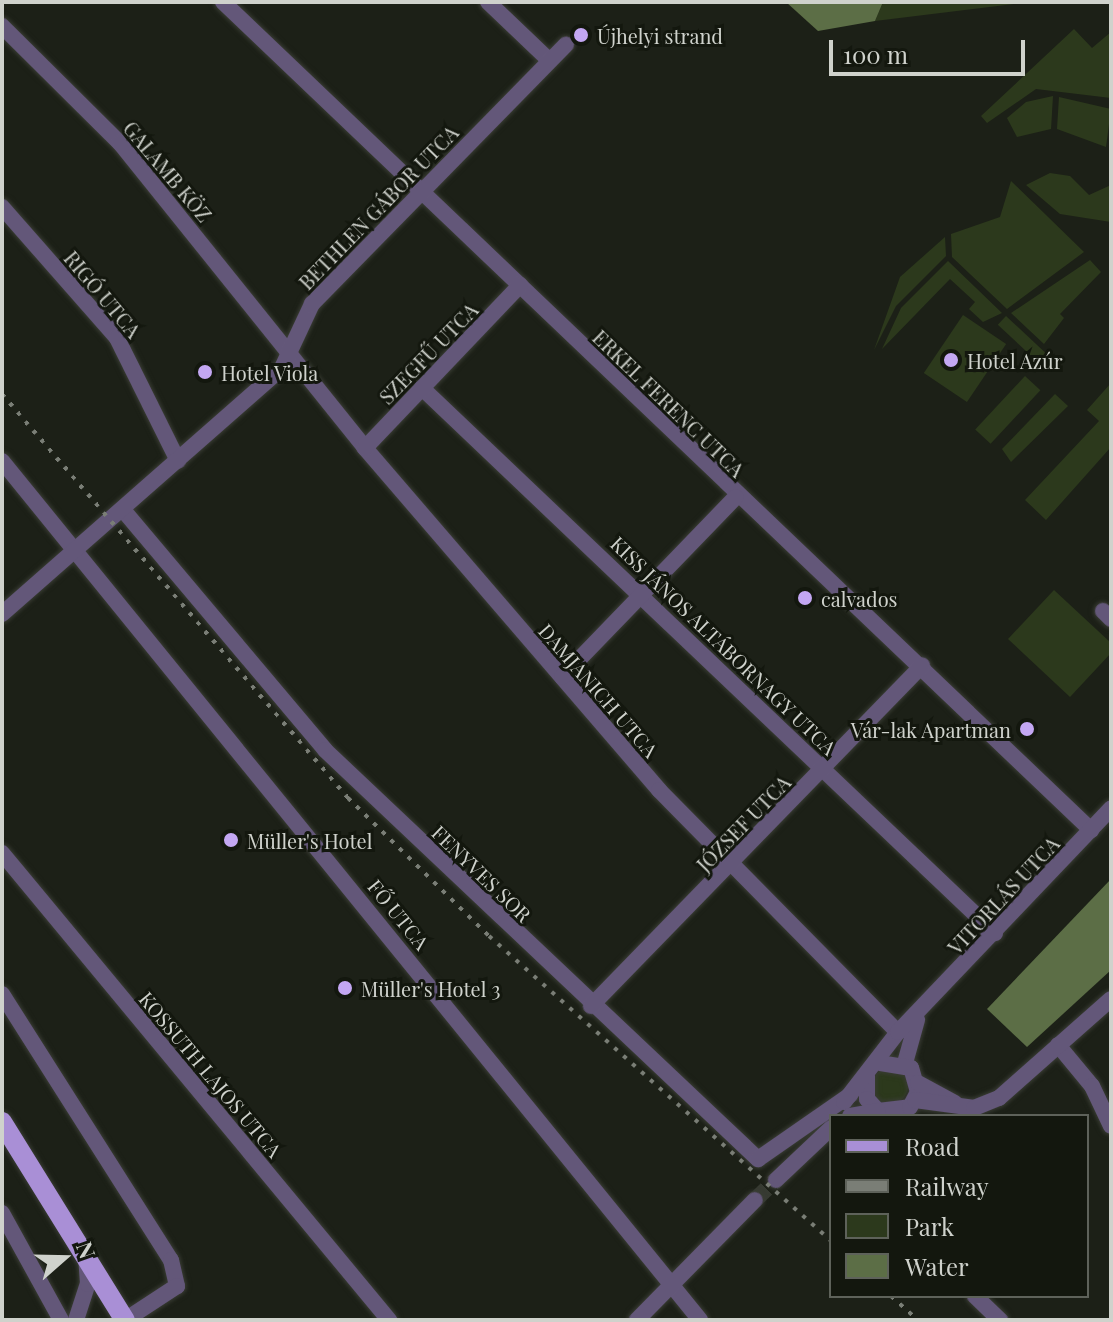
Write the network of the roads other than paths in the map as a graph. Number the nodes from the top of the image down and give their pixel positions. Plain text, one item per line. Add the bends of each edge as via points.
1 (223, 2) edge
2 (488, 2) edge
3 (2, 26) edge
4 (566, 45) dead end
5 (549, 60) junction
6 (421, 189) junction
7 (2, 207) edge
8 (520, 285) junction
9 (293, 353) junction
10 (422, 388) junction
11 (365, 448) junction
12 (2, 461) edge
13 (178, 461) junction
14 (736, 497) junction
15 (124, 511) junction
16 (75, 551) junction
17 (642, 594) junction
18 (2, 614) edge
19 (922, 666) junction
20 (562, 677) junction
21 (823, 767) junction
22 (1111, 808) edge
23 (1091, 830) junction
24 (2, 853) edge
25 (732, 864) junction
26 (995, 933) junction
27 (2, 994) edge
28 (1111, 999) edge
29 (591, 1006) junction
30 (924, 1010) junction
31 (898, 1032) junction
32 (1058, 1045) junction
33 (905, 1063) junction
34 (874, 1068) junction
35 (918, 1083) junction
36 (850, 1095) junction
37 (956, 1104) junction
38 (911, 1108) edge
39 (883, 1113) edge
40 (833, 1114) edge
41 (2, 1122) edge
42 (1111, 1126) edge
43 (827, 1131) edge
44 (776, 1180) tunnel mouth
45 (755, 1200) tunnel mouth
46 (3, 1215) edge
47 (86, 1257) junction
48 (671, 1283) junction
49 (977, 1298) edge
50 (61, 1320) edge
51 (76, 1320) edge
52 (125, 1320) edge
53 (389, 1320) edge
54 (637, 1320) edge
55 (700, 1320) edge
56 (1000, 1320) edge

1 - 6 street, ERKEL FERENC UTCA
2 - 5 street
3 - 9 street, GALAMB KÖZ via 120,143
4 - 5 street, BETHLEN GÁBOR UTCA
5 - 6 street, BETHLEN GÁBOR UTCA
6 - 8 street, ERKEL FERENC UTCA
6 - 9 street, BETHLEN GÁBOR UTCA via 312,304
7 - 13 street, RIGÓ UTCA via 117,338
8 - 10 street, SZEGFŰ UTCA
8 - 14 street, ERKEL FERENC UTCA
9 - 11 street, DAMJANICH UTCA
9 - 13 street, BETHLEN GÁBOR UTCA
10 - 11 street, SZEGFŰ UTCA
10 - 17 street, KISS JÁNOS ALTÁBORNAGY UTCA
11 - 20 street, DAMJANICH UTCA
12 - 16 street, FŐ UTCA
13 - 15 street, BETHLEN GÁBOR UTCA
14 - 17 street
14 - 19 street, ERKEL FERENC UTCA
15 - 16 street, BETHLEN GÁBOR UTCA
15 - 29 street, FENYVES SOR via 325,750
16 - 18 street, BETHLEN GÁBOR UTCA
16 - 48 street, FŐ UTCA
17 - 20 street
17 - 21 street, KISS JÁNOS ALTÁBORNAGY UTCA
19 - 21 street, JÓZSEF UTCA
19 - 23 street, ERKEL FERENC UTCA
20 - 25 street, DAMJANICH UTCA
21 - 25 street, JÓZSEF UTCA
21 - 26 street, KISS JÁNOS ALTÁBORNAGY UTCA
22 - 23 street, VITORLÁS UTCA
23 - 26 street, VITORLÁS UTCA
24 - 53 street, KOSSUTH LAJOS UTCA
25 - 29 street, JÓZSEF UTCA
25 - 31 street, DAMJANICH UTCA
26 - 30 street, VITORLÁS UTCA
27 - 52 street via 171,1260 177,1286
28 - 32 street
29 - 36 street, FENYVES SOR via 758,1159
30 - 31 street, VITORLÁS UTCA
30 - 33 street, VITORLÁS UTCA
31 - 34 street, VITORLÁS UTCA
32 - 37 street via 999,1098 974,1108
32 - 42 street via 1092,1086
33 - 34 street
33 - 35 street
34 - 36 street, VITORLÁS UTCA
34 - 39 street via 867,1099
35 - 37 street
35 - 38 street
36 - 40 street, VITORLÁS UTCA
37 - 38 street
38 - 39 street
41 - 47 main road
43 - 44 street, VITORLÁS UTCA
45 - 48 street
46 - 50 street
47 - 51 street via 88,1284
47 - 52 main road
48 - 54 street
48 - 55 street, FŐ UTCA
49 - 56 street

